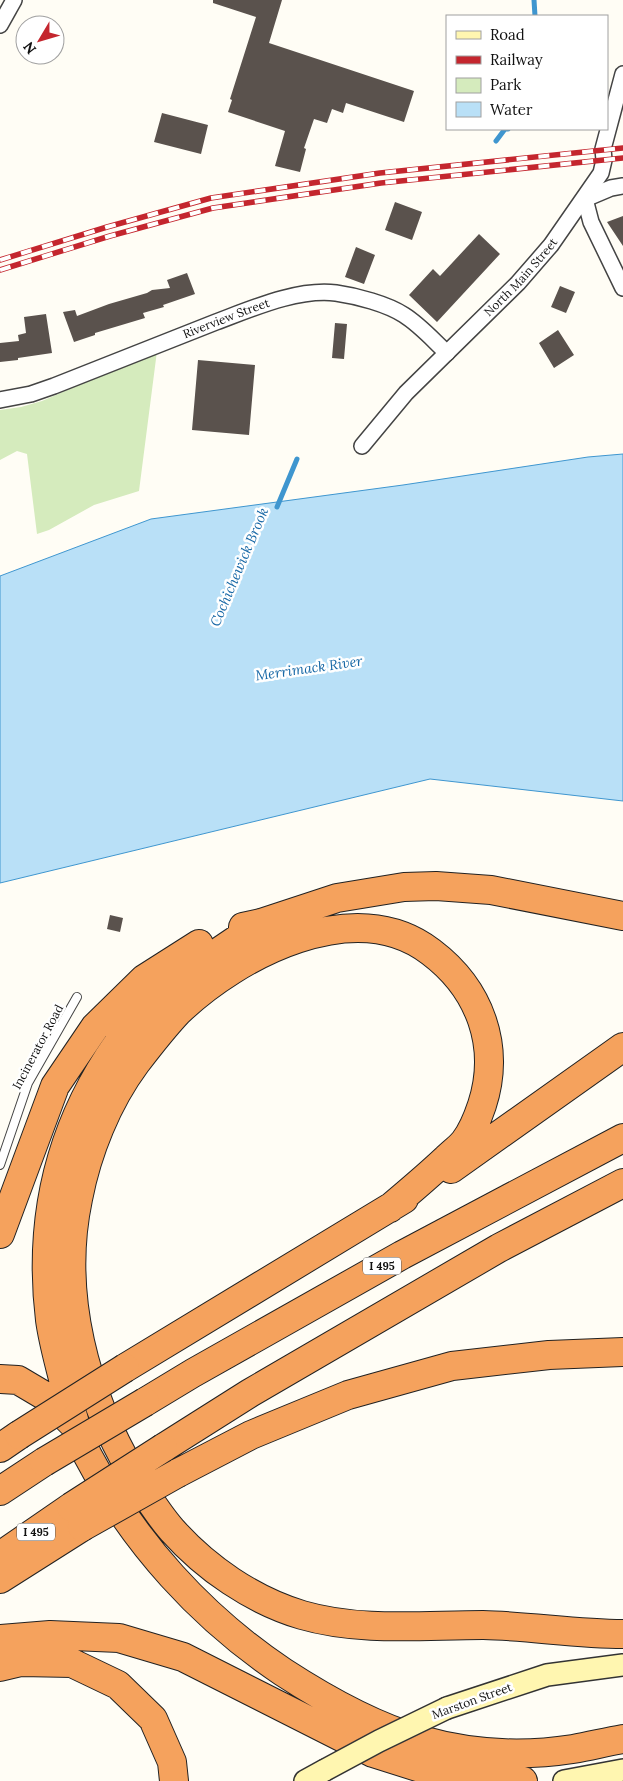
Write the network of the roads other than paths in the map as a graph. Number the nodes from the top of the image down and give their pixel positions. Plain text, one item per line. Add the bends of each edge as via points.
1 (14, 0) edge
2 (0, 25) edge
3 (623, 74) edge
4 (623, 186) edge
5 (585, 199) junction
6 (623, 288) edge
7 (447, 353) junction
8 (0, 400) edge
9 (362, 446) dead end
10 (623, 916) edge
11 (261, 923) junction
12 (77, 997) dead end
13 (623, 1047) edge
14 (623, 1138) edge
15 (0, 1165) edge
16 (623, 1183) edge
17 (390, 1208) junction
18 (0, 1234) edge
19 (623, 1352) edge
20 (0, 1379) edge
21 (76, 1427) junction
22 (10, 1441) edge
23 (0, 1491) edge
24 (77, 1517) junction
25 (0, 1556) edge
26 (0, 1579) edge
27 (623, 1634) edge
28 (0, 1638) edge
29 (623, 1665) edge
30 (0, 1667) edge
31 (618, 1739) edge
32 (621, 1774) edge
33 (174, 1781) edge
34 (305, 1781) edge
35 (523, 1781) edge
36 (564, 1781) edge

1 - 2 street
3 - 5 street, North Main Street via 603,150 601,173
4 - 5 street
5 - 6 street via 591,222
5 - 7 street, North Main Street via 535,264
7 - 8 street, Riverview Street via 404,315 380,305 335,292 305,294 251,309 31,394
7 - 9 street, North Main Street via 406,393
10 - 11 highway via 491,890 436,886 404,887 338,898
11 - 18 highway via 226,931 193,948 144,979 95,1027 55,1086
11 - 21 highway via 175,982 135,1022 94,1082 62,1156 49,1214 47,1278 54,1342
12 - 15 lane, Incinerator Road via 28,1083
13 - 17 highway via 465,1161
14 - 23 highway, I 495, bridge via 393,1260 194,1373
16 - 24 highway, I 495, bridge via 499,1248 250,1393 163,1448
17 - 22 highway, bridge
17 - 27 highway via 464,1141 479,1115 488,1087 491,1058 486,1030 476,1003 447,965 409,938 381,930 332,930 294,940 250,960 180,1011 133,1066 112,1101 86,1166 73,1226 70,1264 76,1322 87,1369 115,1443 155,1509 189,1547 240,1586 300,1614 363,1625 530,1627
19 - 24 highway, bridge via 549,1355 452,1366 348,1394 251,1435 178,1473
20 - 21 highway via 18,1380 45,1396
21 - 31 highway via 111,1496 165,1570 197,1603 265,1660 346,1709 421,1740 479,1752 535,1753
24 - 25 highway, I 495
24 - 26 highway
28 - 35 highway via 50,1635 119,1638 183,1657 374,1753 427,1770
29 - 34 main road, Marston Street, bridge via 547,1675 447,1708
30 - 33 highway via 20,1662 72,1663 118,1684 153,1719 172,1762
32 - 36 main road

